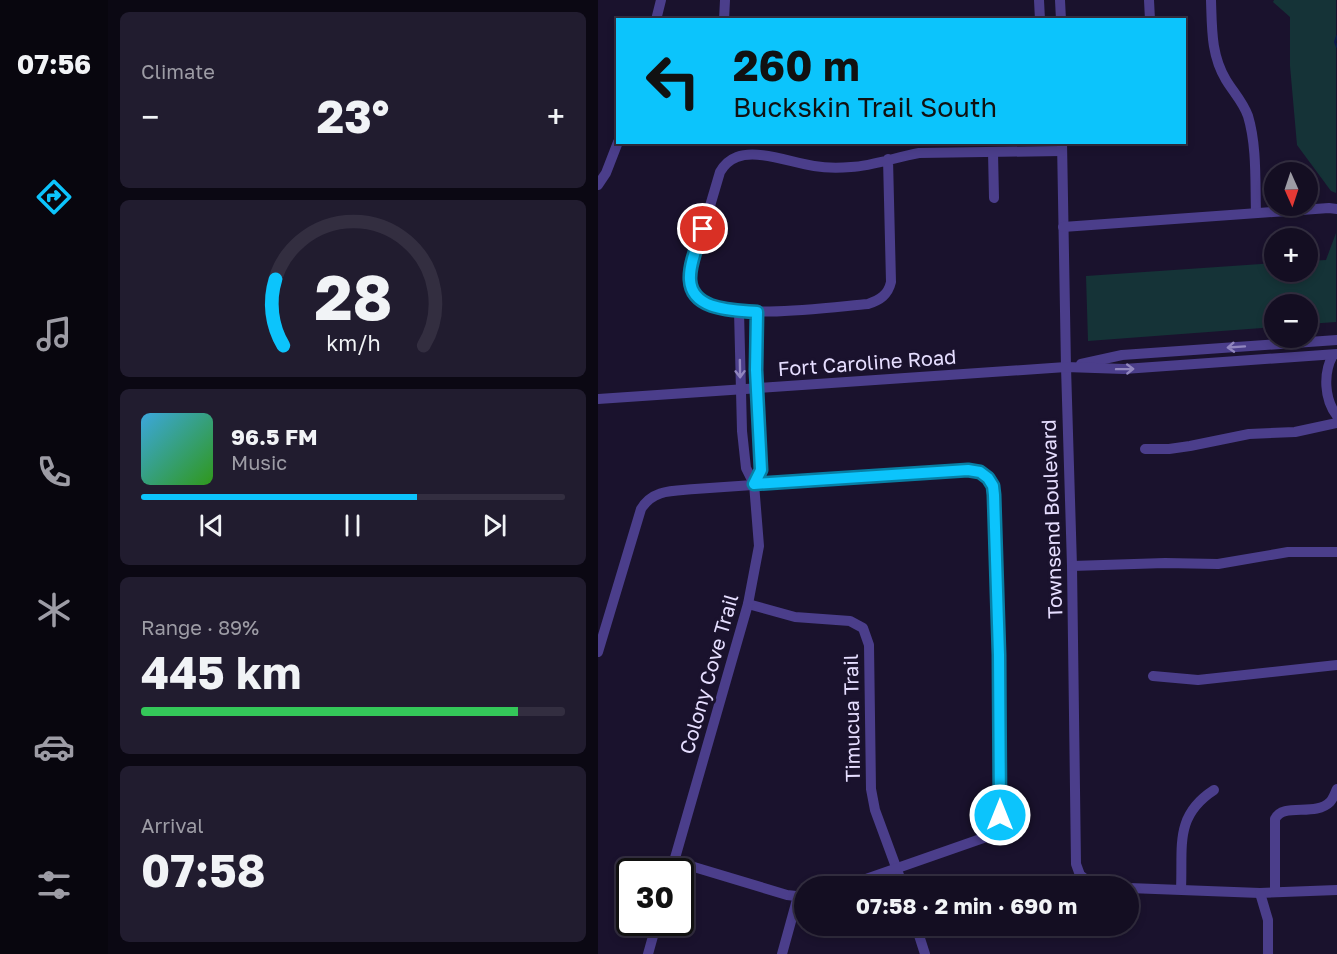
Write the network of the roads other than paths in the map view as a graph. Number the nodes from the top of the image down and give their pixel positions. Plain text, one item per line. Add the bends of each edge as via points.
1 (661, 0) edge
2 (725, 0) edge
3 (1039, 0) edge
4 (1060, 0) edge
5 (1149, 0) edge
6 (1211, 0) edge
7 (656, 18) edge
8 (724, 18) edge
9 (1040, 18) edge
10 (1061, 18) edge
11 (1150, 18) edge
12 (617, 144) edge
13 (1062, 147) edge
14 (993, 152) junction
15 (888, 159) junction
16 (598, 185) edge
17 (994, 198) dead end
18 (1336, 209) edge
19 (1256, 213) junction
20 (1063, 227) junction
21 (739, 310) junction
22 (757, 312) junction
23 (1334, 340) edge
24 (1335, 356) edge
25 (1066, 367) junction
26 (757, 389) junction
27 (740, 390) junction
28 (598, 399) edge
29 (1336, 416) edge
30 (1336, 423) edge
31 (1145, 449) dead end
32 (754, 484) junction
33 (1336, 552) edge
34 (1072, 566) junction
35 (748, 604) junction
36 (598, 652) edge
37 (1336, 665) edge
38 (1153, 676) dead end
39 (1336, 789) edge
40 (1214, 790) dead end
41 (675, 858) edge
42 (897, 868) junction
43 (694, 871) edge
44 (874, 876) edge
45 (900, 876) edge
46 (1081, 876) edge
47 (1139, 888) edge
48 (1181, 889) junction
49 (1336, 890) edge
50 (1260, 892) junction
51 (1275, 892) junction
52 (794, 895) edge
53 (794, 920) edge
54 (653, 936) edge
55 (919, 936) edge
56 (648, 954) edge
57 (782, 954) edge
58 (925, 954) edge
59 (1268, 954) edge

1 - 7 street
2 - 8 street
3 - 9 street
4 - 10 street
5 - 11 street
6 - 19 street via 1216,62 1248,117
12 - 16 street
13 - 14 street
13 - 20 street, Townsend Boulevard
14 - 15 street via 919,153
14 - 17 street
15 - 21 street via 833,167 751,155 738,156 726,163 720,172 690,279 704,302
15 - 22 street via 891,282 884,296 868,304
18 - 19 street
19 - 20 street
20 - 25 street, Townsend Boulevard
21 - 22 street
21 -> 27 street, Colony Cove Trail
22 - 26 street, Colony Cove Trail
23 - 24 street
23 -> 25 street, Fort Caroline Road via 1122,355
25 -> 24 street, Fort Caroline Road via 1124,369
24 - 29 street via 1327,365 1327,389
25 - 26 street, Fort Caroline Road
25 - 34 street, Townsend Boulevard
26 - 27 street, Fort Caroline Road
26 - 32 street, Colony Cove Trail via 761,470
27 - 28 street, Fort Caroline Road
27 - 32 street, Colony Cove Trail via 746,468
30 - 31 street via 1295,432 1249,434 1190,446
32 - 35 street, Colony Cove Trail via 759,546
32 - 36 street via 661,492 649,498 641,509
32 - 42 street via 968,470 984,475 993,486 1000,815 992,835
33 - 34 street via 1264,554 1218,564
34 - 46 street, Townsend Boulevard via 1076,864
35 - 41 street, Colony Cove Trail
35 - 42 street, Timucua Trail via 795,616 850,621 867,635 871,789
37 - 38 street via 1198,680
39 - 51 street via 1331,802 1315,810 1277,814
40 - 48 street via 1186,818
42 - 44 street
42 - 45 street, Timucua Trail
43 - 52 street
47 - 48 street
48 - 50 street
49 - 51 street
50 - 51 street
50 - 59 street via 1268,920
53 - 57 street
54 - 56 street
55 - 58 street

